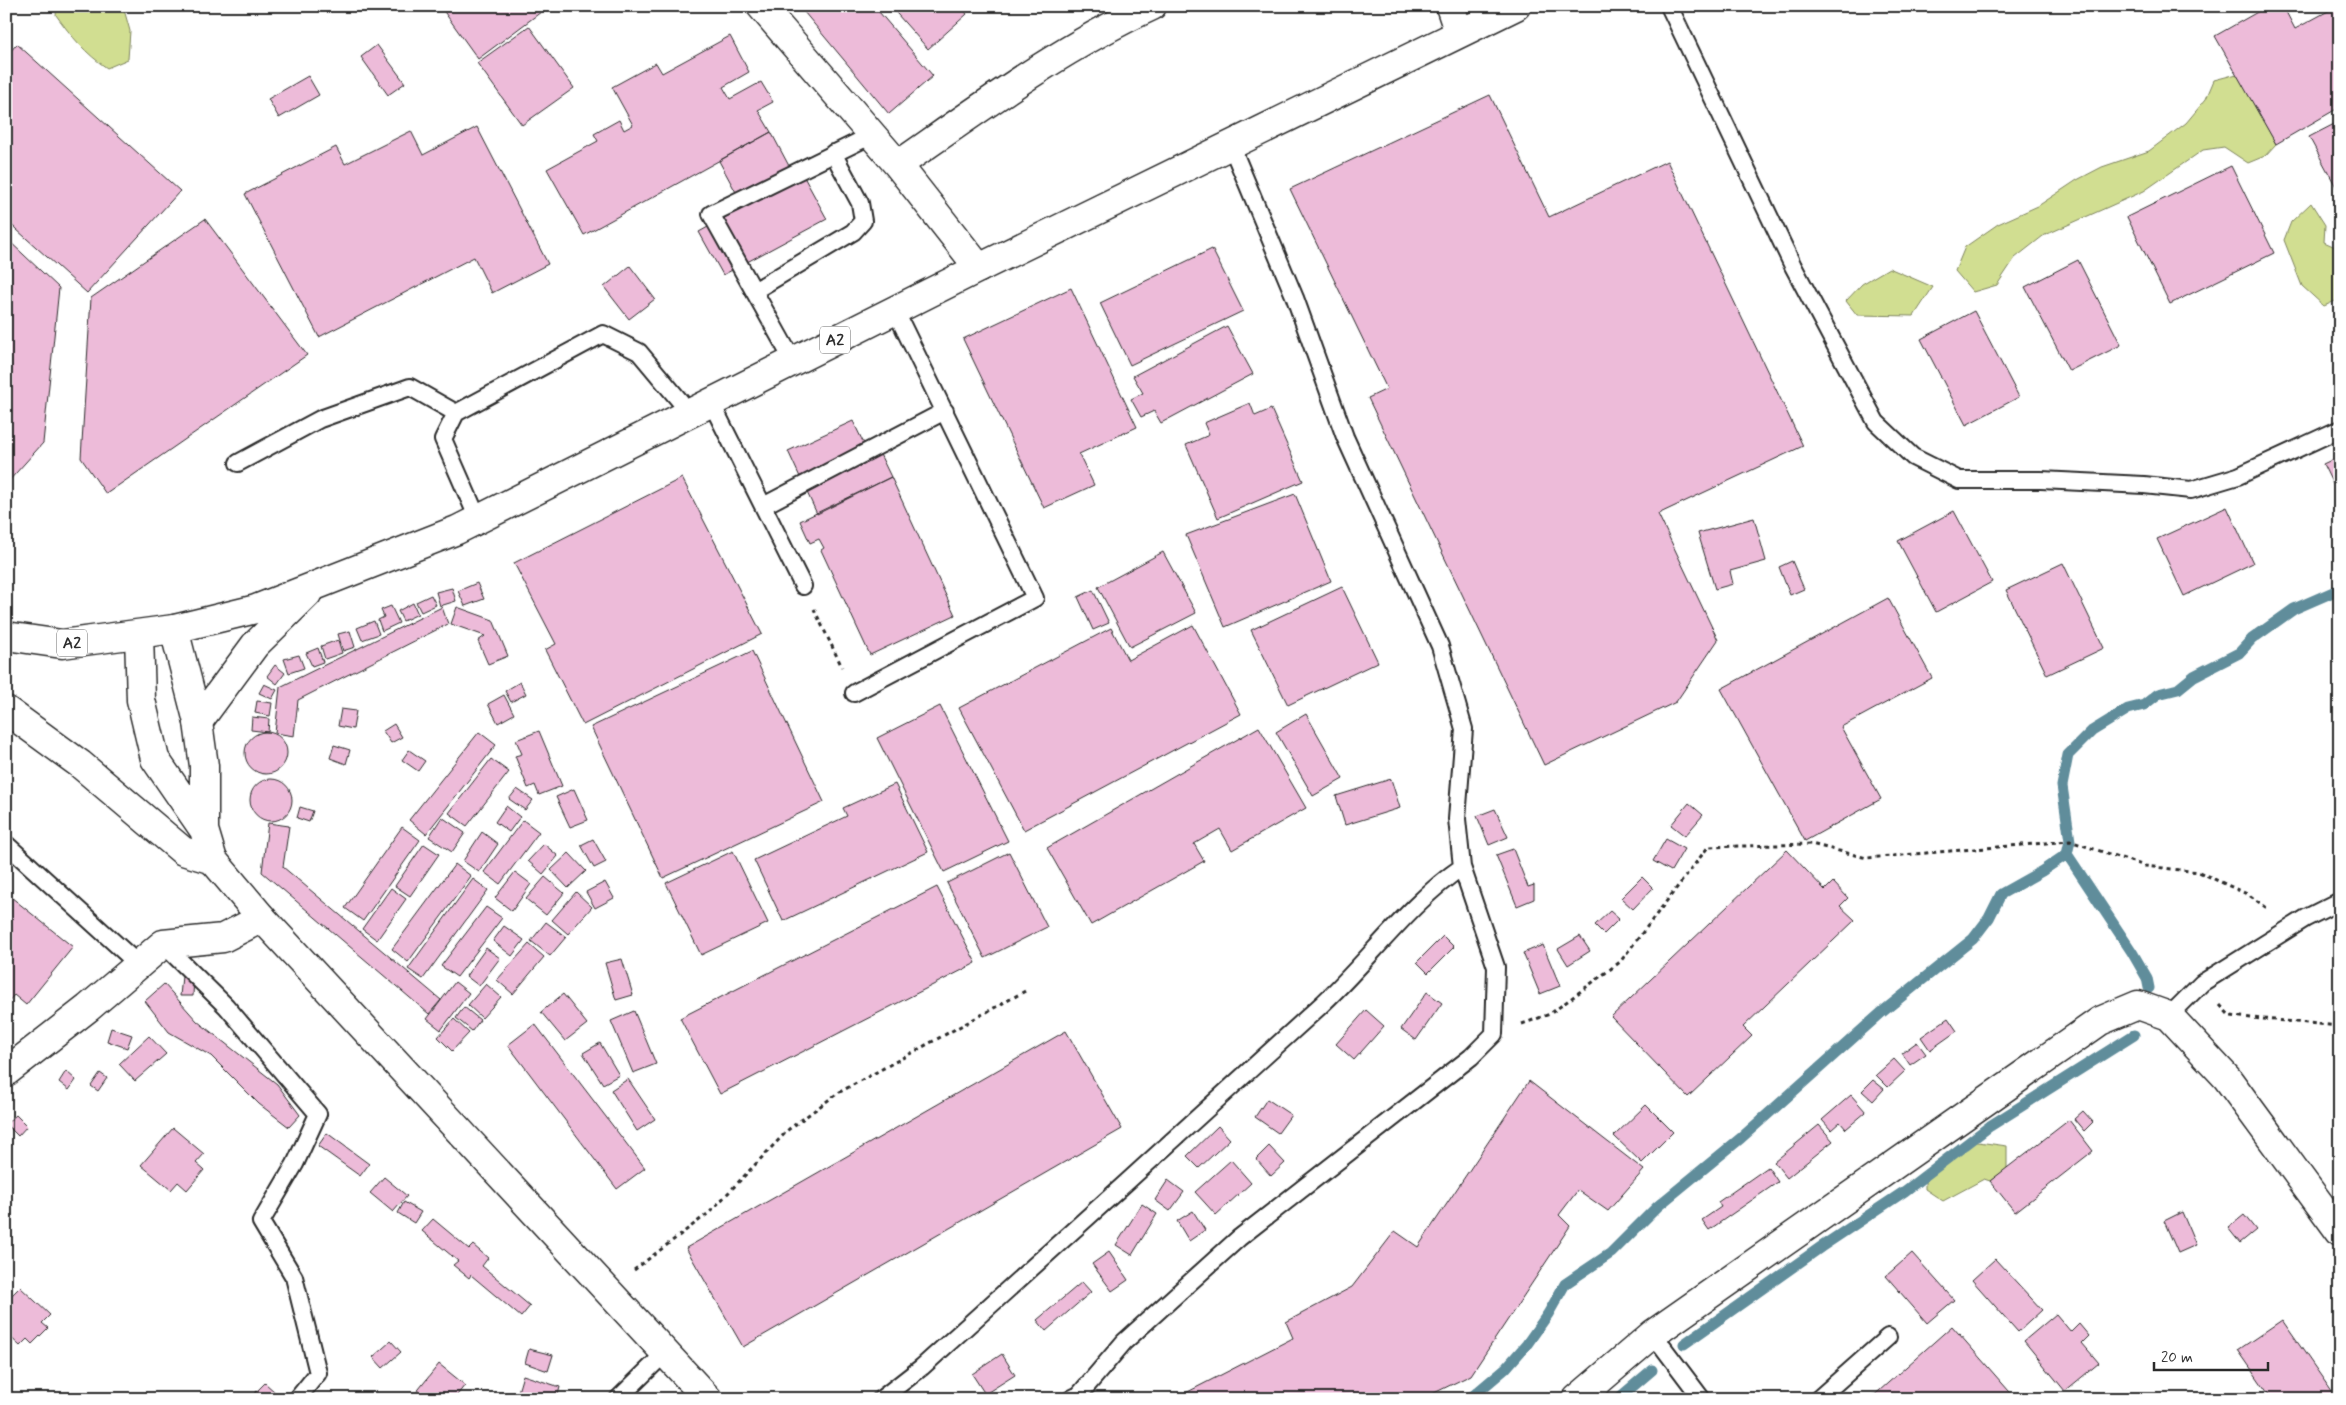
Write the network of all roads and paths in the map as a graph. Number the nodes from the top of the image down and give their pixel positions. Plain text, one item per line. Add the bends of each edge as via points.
1 (760, 6) edge
2 (1152, 6) edge
3 (1450, 6) edge
4 (1516, 6) edge
5 (1669, 6) edge
6 (1459, 34) junction
7 (872, 135) junction
8 (1231, 145) junction
9 (833, 153) junction
10 (898, 165) junction
11 (979, 268) junction
12 (754, 291) junction
13 (896, 310) junction
14 (793, 361) junction
15 (701, 408) junction
16 (944, 411) junction
17 (456, 413) junction
18 (2340, 429) edge
19 (238, 463) dead end
20 (763, 506) junction
21 (478, 519) junction
22 (803, 586) joint
23 (313, 588) junction
24 (174, 629) junction
25 (138, 635) junction
26 (6, 636) edge
27 (854, 693) joint
28 (6, 710) edge
29 (198, 722) junction
30 (204, 830) junction
31 (6, 844) edge
32 (213, 860) junction
33 (1462, 867) junction
34 (2340, 901) edge
35 (262, 918) junction
36 (2292, 926) junction
37 (163, 944) junction
38 (139, 965) junction
39 (2202, 984) junction
40 (1027, 990) dead end
41 (2169, 1016) junction
42 (2340, 1026) edge
43 (1494, 1034) junction
44 (6, 1072) edge
45 (2340, 1232) edge
46 (608, 1290) junction
47 (1653, 1334) junction
48 (1888, 1337) dead end
49 (665, 1353) junction
50 (297, 1399) edge
51 (618, 1399) edge
52 (708, 1399) edge
53 (881, 1399) edge
54 (1071, 1399) edge
55 (1577, 1399) edge
56 (1702, 1399) edge
57 (1818, 1399) edge

1 - 7 main road
2 - 10 main road via 1106,27 1008,89
3 - 6 main road
4 - 6 main road, A2
5 - 18 lane via 1794,266 1876,422 1913,457 1959,480 2144,484 2191,490 2238,476
6 - 8 main road, A2
7 - 9 lane
7 - 10 main road
8 - 11 main road, A2
8 - 33 lane via 1295,298 1345,437 1440,646 1464,729 1457,818
9 - 12 lane via 860,203 863,221 853,232
9 - 12 lane via 711,214
10 - 11 main road
11 - 13 main road, A2
12 - 14 lane
13 - 14 main road, A2
13 - 16 lane
14 - 15 main road, A2
15 - 17 lane via 639,352 603,334
15 - 20 lane
15 - 21 main road, A2
16 - 20 lane
16 - 27 lane via 1035,598
17 - 19 lane via 410,387 320,419
17 - 21 lane via 443,439
20 - 22 lane
21 - 23 main road, A2
22 - 27 path
23 - 24 main road, A2 via 256,609
23 - 29 main road via 255,645
24 - 25 main road, A2
24 - 29 main road
25 - 26 main road, A2 via 62,644
25 - 30 main road via 141,700 155,758
28 - 32 main road via 80,764 183,851
29 - 30 main road via 204,766
30 - 32 main road
31 - 38 lane
32 - 35 main road
33 - 43 lane via 1496,967
33 - 53 lane via 1440,882 1340,988 1190,1126 922,1367
34 - 36 lane
35 - 37 main road via 223,938
35 - 46 main road
36 - 39 lane
36 - 43 path via 2249,895 2199,872 2145,866 2070,841 1867,858 1811,844 1708,847 1620,962 1550,1014
37 - 38 main road
37 - 50 lane via 226,1006 318,1114 295,1164 261,1222 294,1277 318,1373
38 - 44 main road
39 - 41 lane
39 - 42 path via 2230,1016
40 - 46 path via 838,1093 789,1128 710,1212
41 - 45 main road via 2227,1078
41 - 47 main road via 2138,1005 2100,1021
43 - 54 lane via 1471,1057 1239,1238 1124,1342 1079,1395
46 - 49 main road
47 - 55 main road
47 - 56 lane
48 - 57 lane
49 - 51 lane
49 - 52 main road

